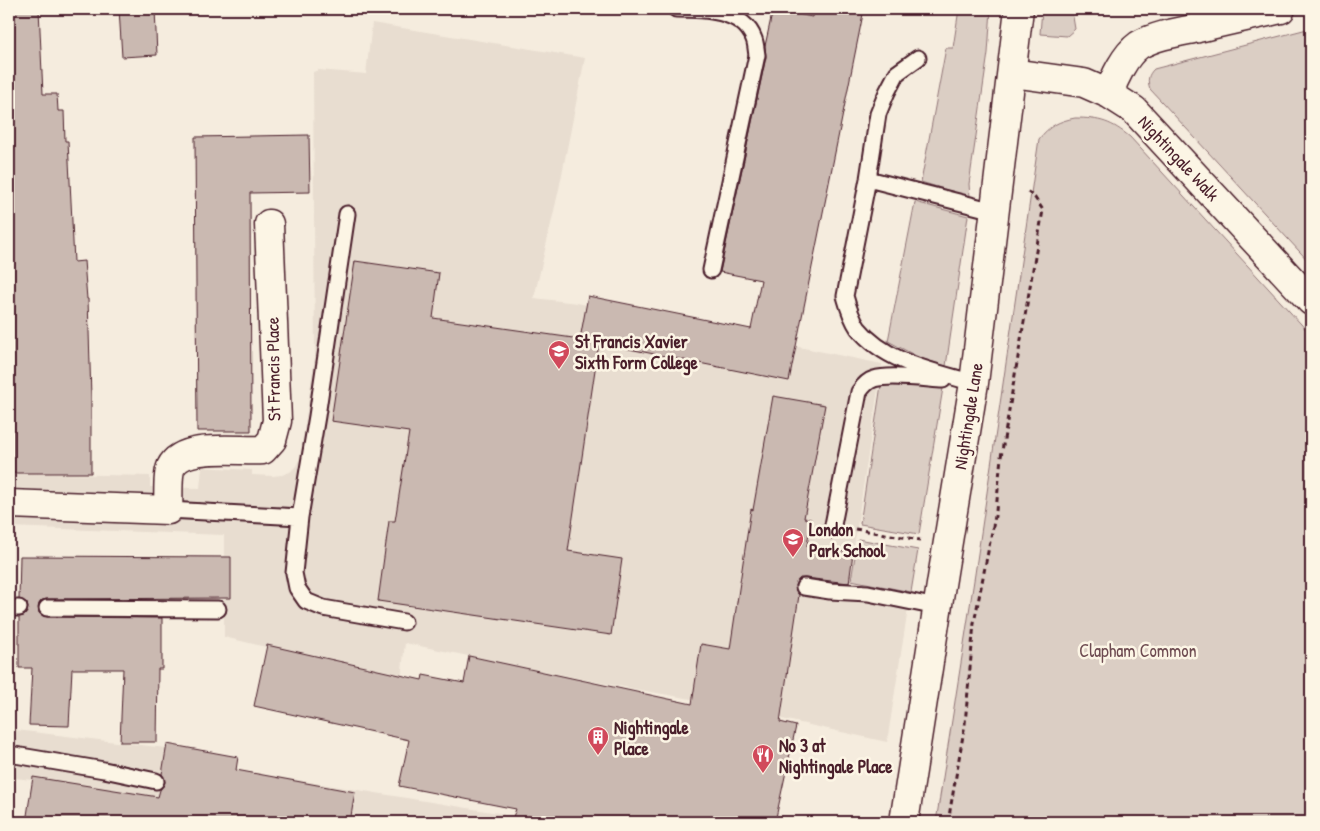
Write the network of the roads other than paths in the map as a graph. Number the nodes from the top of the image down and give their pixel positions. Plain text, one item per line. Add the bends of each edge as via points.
1 (676, 9) edge
2 (1019, 9) edge
3 (1282, 9) edge
4 (918, 58) dead end
5 (1012, 73) junction
6 (1109, 94) junction
7 (868, 178) junction
8 (994, 211) junction
9 (347, 214) dead end
10 (269, 224) dead end
11 (711, 270) dead end
12 (1311, 301) edge
13 (974, 383) junction
14 (9, 504) edge
15 (168, 510) junction
16 (300, 517) junction
17 (833, 528) road end
18 (804, 587) dead end
19 (47, 608) dead end
20 (937, 608) junction
21 (218, 609) dead end
22 (404, 622) dead end
23 (9, 754) edge
24 (156, 781) dead end
25 (904, 822) edge

1 - 11 lane via 732,16 746,26 754,38 757,55
2 - 5 street, Nightingale Lane
3 - 6 street via 1154,38 1138,46 1120,68
4 - 7 lane via 897,73 887,92 878,114
5 - 6 street, Nightingale Walk via 1084,83
5 - 8 street, Nightingale Lane
6 - 12 street, Nightingale Walk via 1149,124
7 - 8 lane
7 - 13 lane via 845,296 858,327 874,344 895,357
8 - 13 street, Nightingale Lane
9 - 16 lane
10 - 15 street, St Francis Place via 277,421 272,440 263,450 209,450 184,454 170,469
13 - 17 lane via 899,377 874,378 865,384 859,392
13 - 20 street, Nightingale Lane
14 - 15 street
15 - 16 lane
16 - 22 lane via 294,573 297,588 306,600 323,608
18 - 20 lane via 868,593
19 - 21 lane
20 - 25 street, Nightingale Lane
23 - 24 lane

